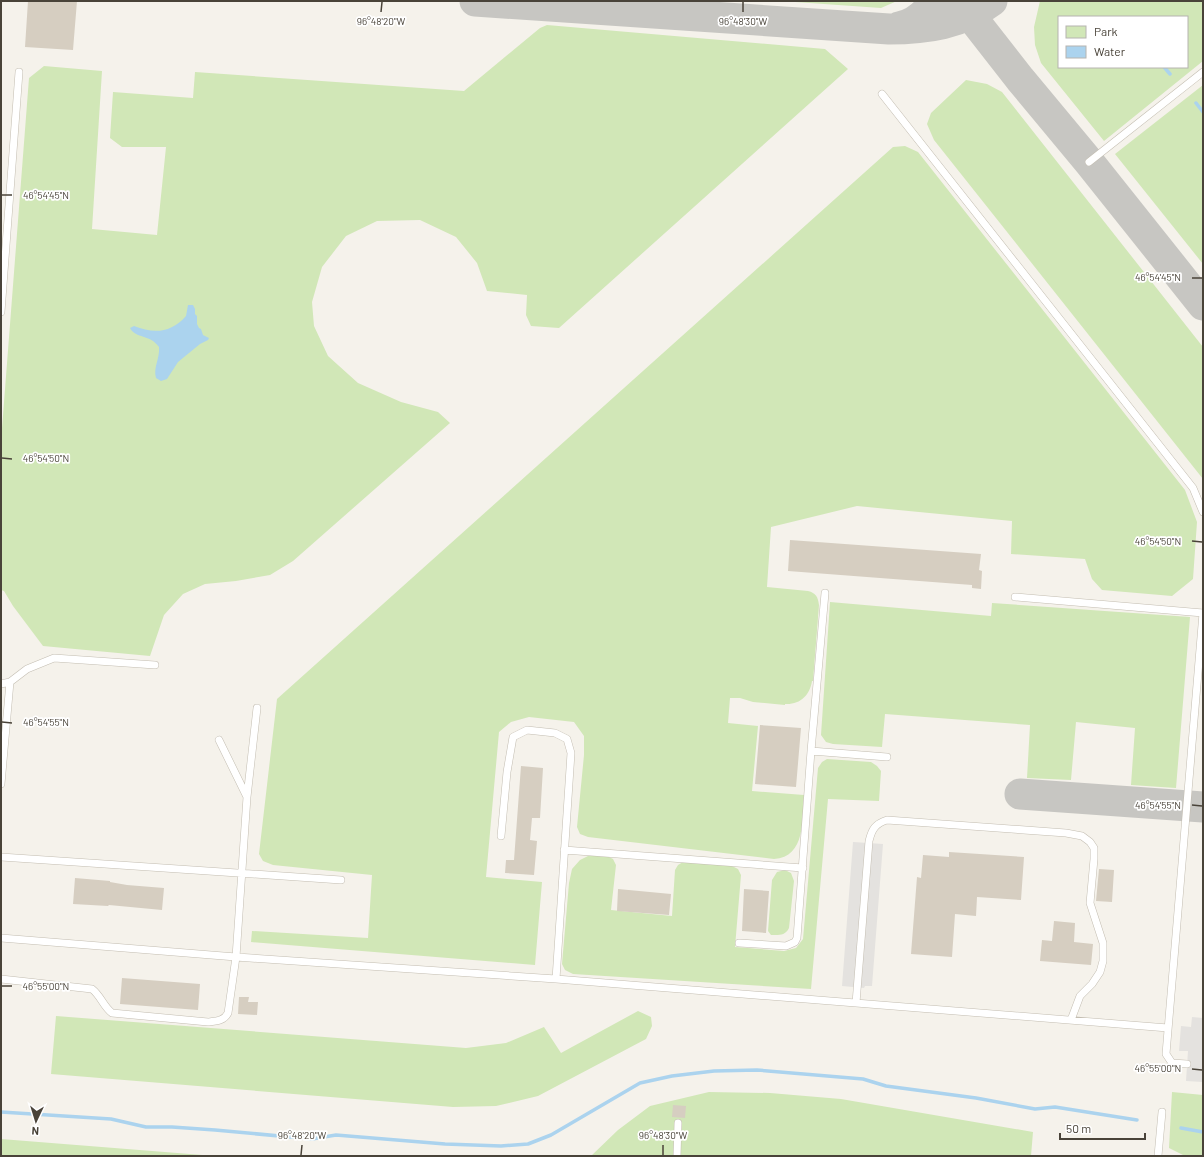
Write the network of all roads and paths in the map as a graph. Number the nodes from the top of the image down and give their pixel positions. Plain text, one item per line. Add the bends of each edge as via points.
1 (19, 72) dead end
2 (1203, 72) edge
3 (882, 94) dead end
4 (1089, 162) dead end
5 (1, 312) edge
6 (1203, 512) edge
7 (825, 593) dead end
8 (1015, 597) dead end
9 (1203, 613) edge
10 (155, 665) dead end
11 (10, 682) junction
12 (1, 684) edge
13 (257, 708) dead end
14 (219, 740) dead end
15 (811, 751) junction
16 (887, 757) dead end
17 (1, 784) edge
18 (247, 797) junction
19 (501, 836) dead end
20 (564, 850) junction
21 (1, 857) edge
22 (803, 868) junction
23 (241, 872) junction
24 (341, 880) dead end
25 (1, 938) edge
26 (739, 943) dead end
27 (236, 957) junction
28 (1, 979) edge
29 (556, 979) junction
30 (856, 1003) junction
31 (1071, 1020) junction
32 (1168, 1028) junction
33 (1187, 1064) dead end
34 (1162, 1112) dead end
35 (678, 1123) dead end
36 (677, 1156) edge
37 (1158, 1156) edge

1 - 5 lane
2 - 4 lane
3 - 6 lane via 1193,488
7 - 15 lane
8 - 9 lane
9 - 32 lane
10 - 11 lane via 54,658 27,669
11 - 12 lane
11 - 17 lane
13 - 18 lane
14 - 18 lane
15 - 16 lane
15 - 22 lane
18 - 23 lane
19 - 20 lane via 513,737 527,730 555,733 567,739 571,753
20 - 22 lane
20 - 29 lane
21 - 23 lane
22 - 26 lane via 795,942 786,946
23 - 24 lane
23 - 27 lane
25 - 27 lane
27 - 28 lane via 228,1013 225,1018 208,1022 112,1013 92,989
27 - 29 lane
29 - 30 lane
30 - 31 lane
30 - 31 lane via 869,841 872,829 878,823 887,820 1066,833 1082,836 1094,848 1090,903 1103,943 1100,972 1080,996
31 - 32 lane
32 - 33 lane via 1166,1054 1172,1063
34 - 37 lane
35 - 36 lane

